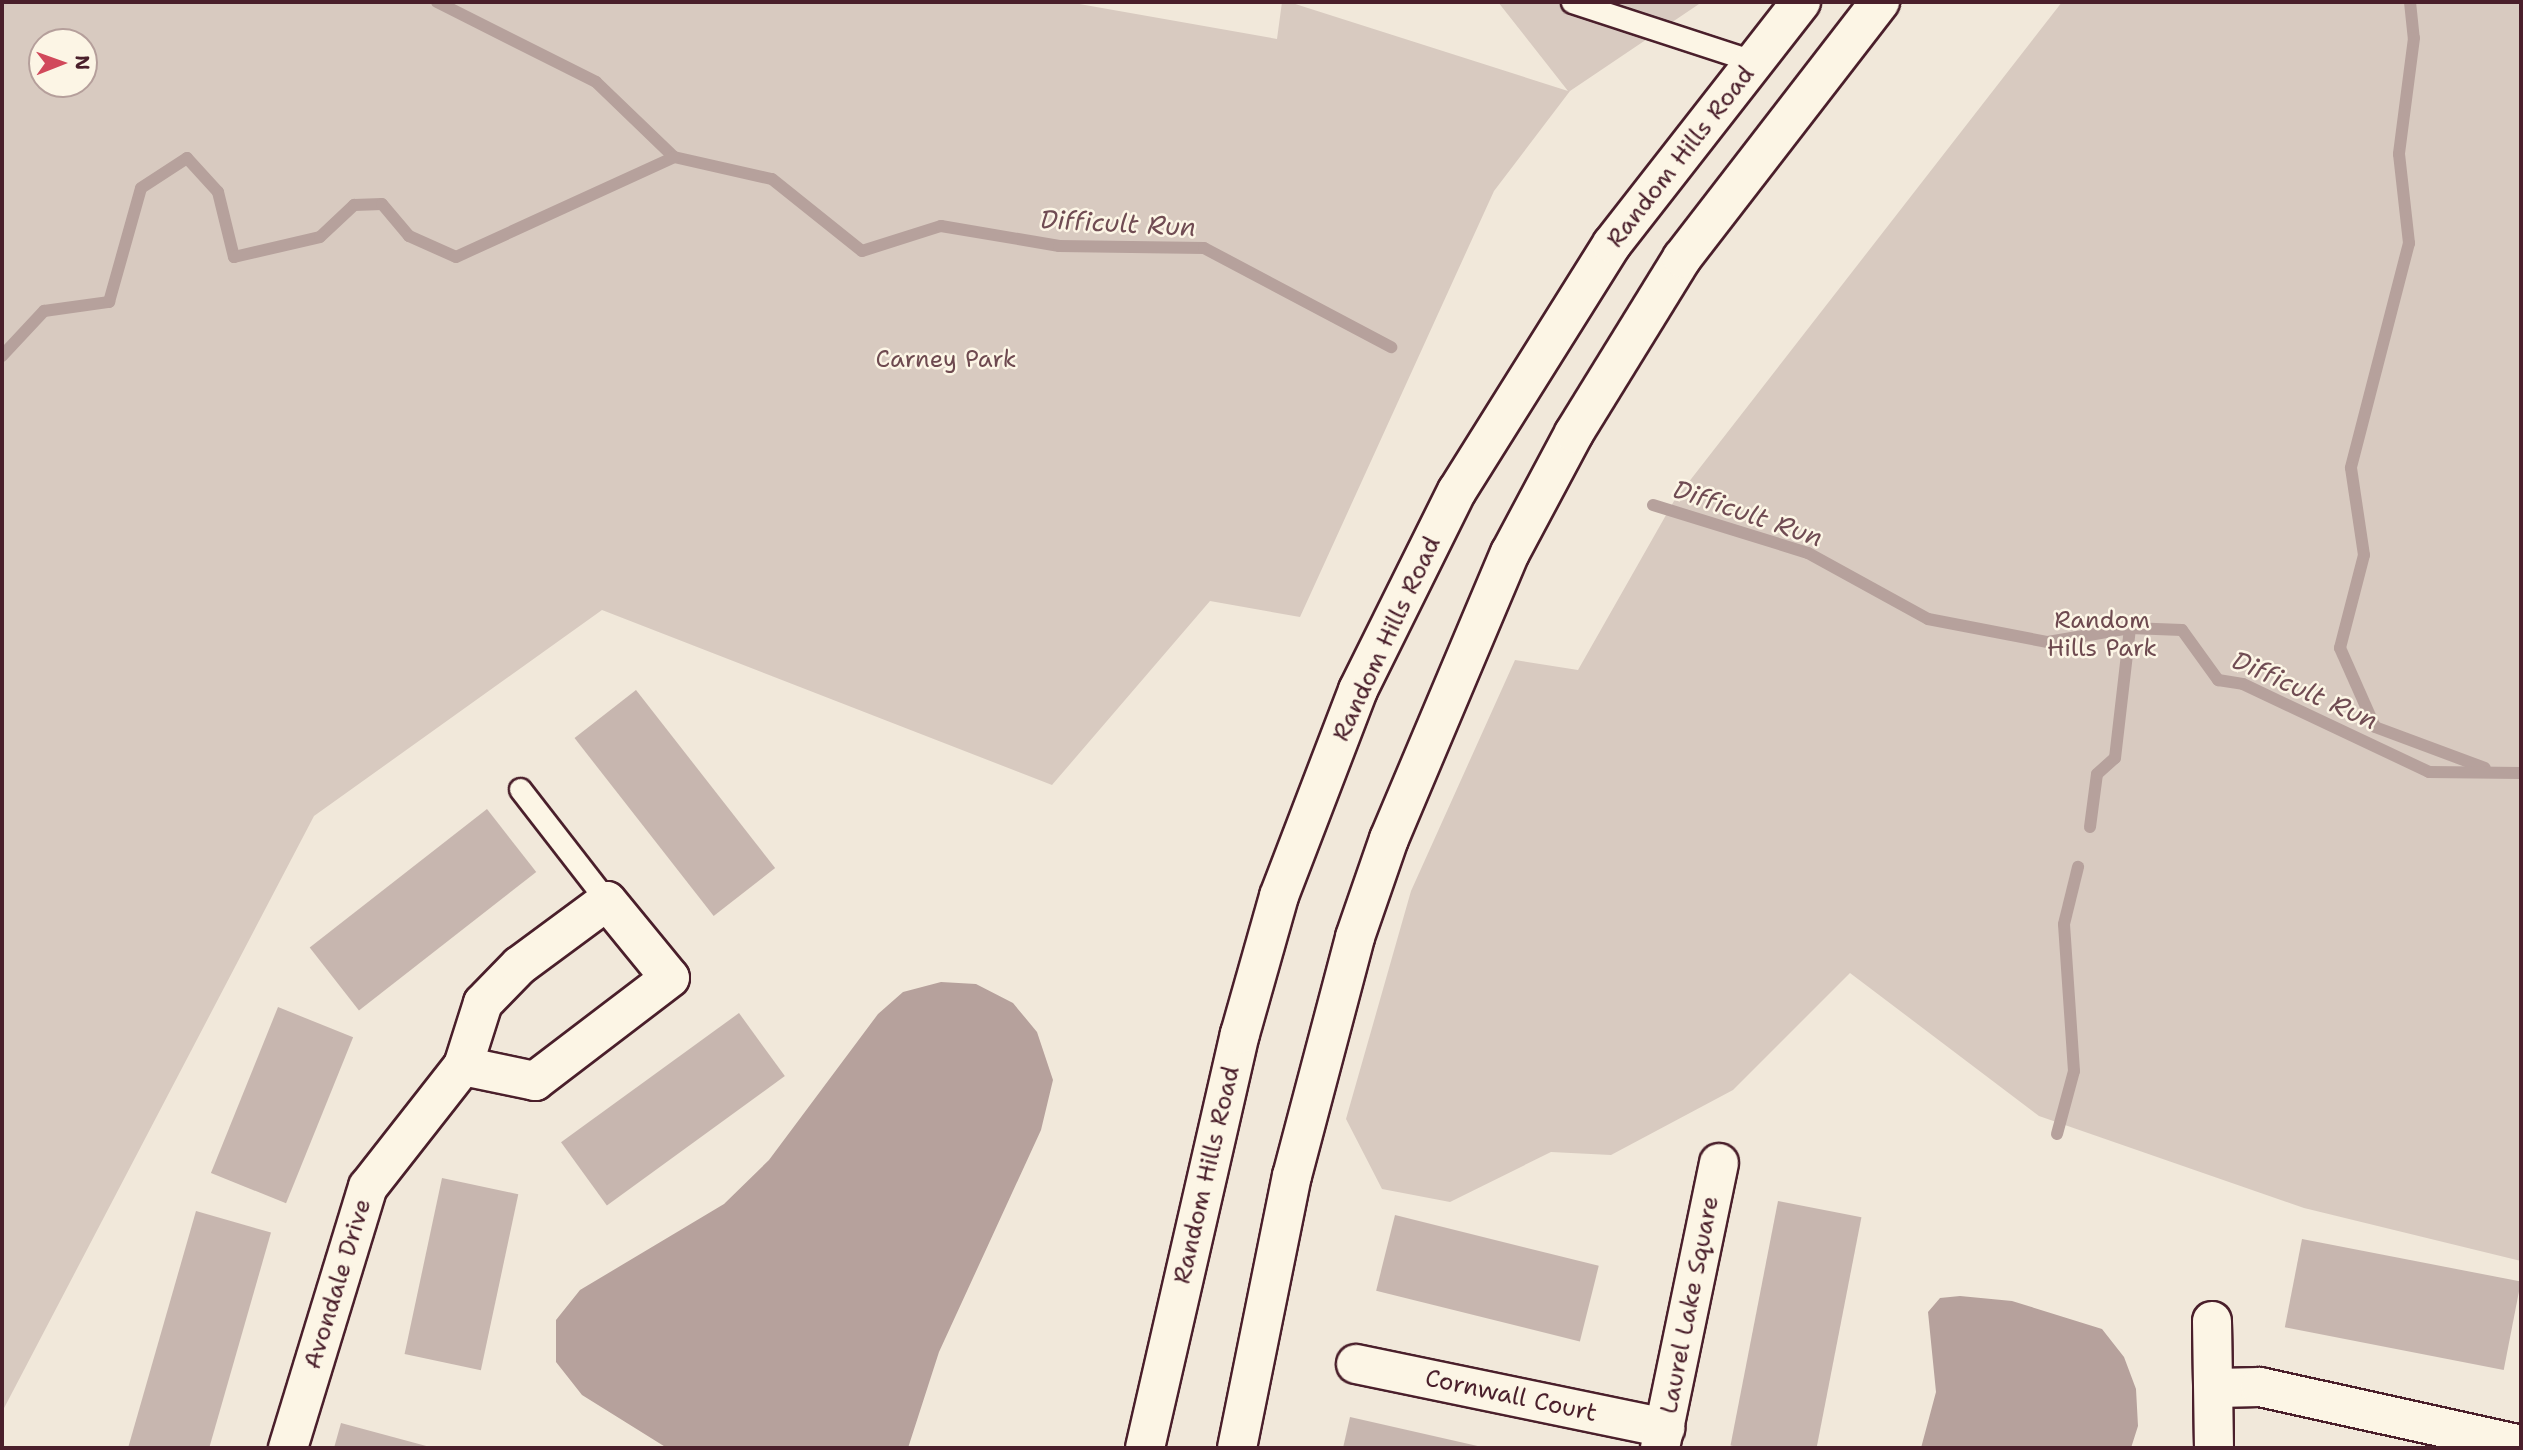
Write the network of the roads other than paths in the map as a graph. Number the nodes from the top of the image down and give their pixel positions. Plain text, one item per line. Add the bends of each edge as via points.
1 (1572, 2) edge
2 (1801, 2) edge
3 (1880, 2) edge
4 (1756, 62) junction
5 (520, 789) dead end
6 (607, 901) junction
7 (463, 1066) junction
8 (1719, 1163) dead end
9 (2212, 1321) dead end
10 (1356, 1364) dead end
11 (2217, 1388) junction
12 (1663, 1438) edge
13 (2521, 1445) edge
14 (288, 1448) edge
15 (1144, 1448) edge
16 (1237, 1448) edge
17 (2214, 1448) edge

1 - 4 lane
2 - 4 street, Random Hills Road
3 - 16 street via 1682,258 1574,433 1510,553 1389,839 1355,937 1292,1176
4 - 15 street, Random Hills Road via 1612,244 1457,491 1358,690 1272,921
5 - 6 lane
6 - 7 street, Avondale Drive via 519,966 484,1003
6 - 7 street via 670,978 535,1081
7 - 14 street, Avondale Drive via 368,1187
8 - 12 street, Laurel Lake Square
9 - 11 street
10 - 12 street, Cornwall Court
11 - 13 street via 2260,1387
11 - 17 street

